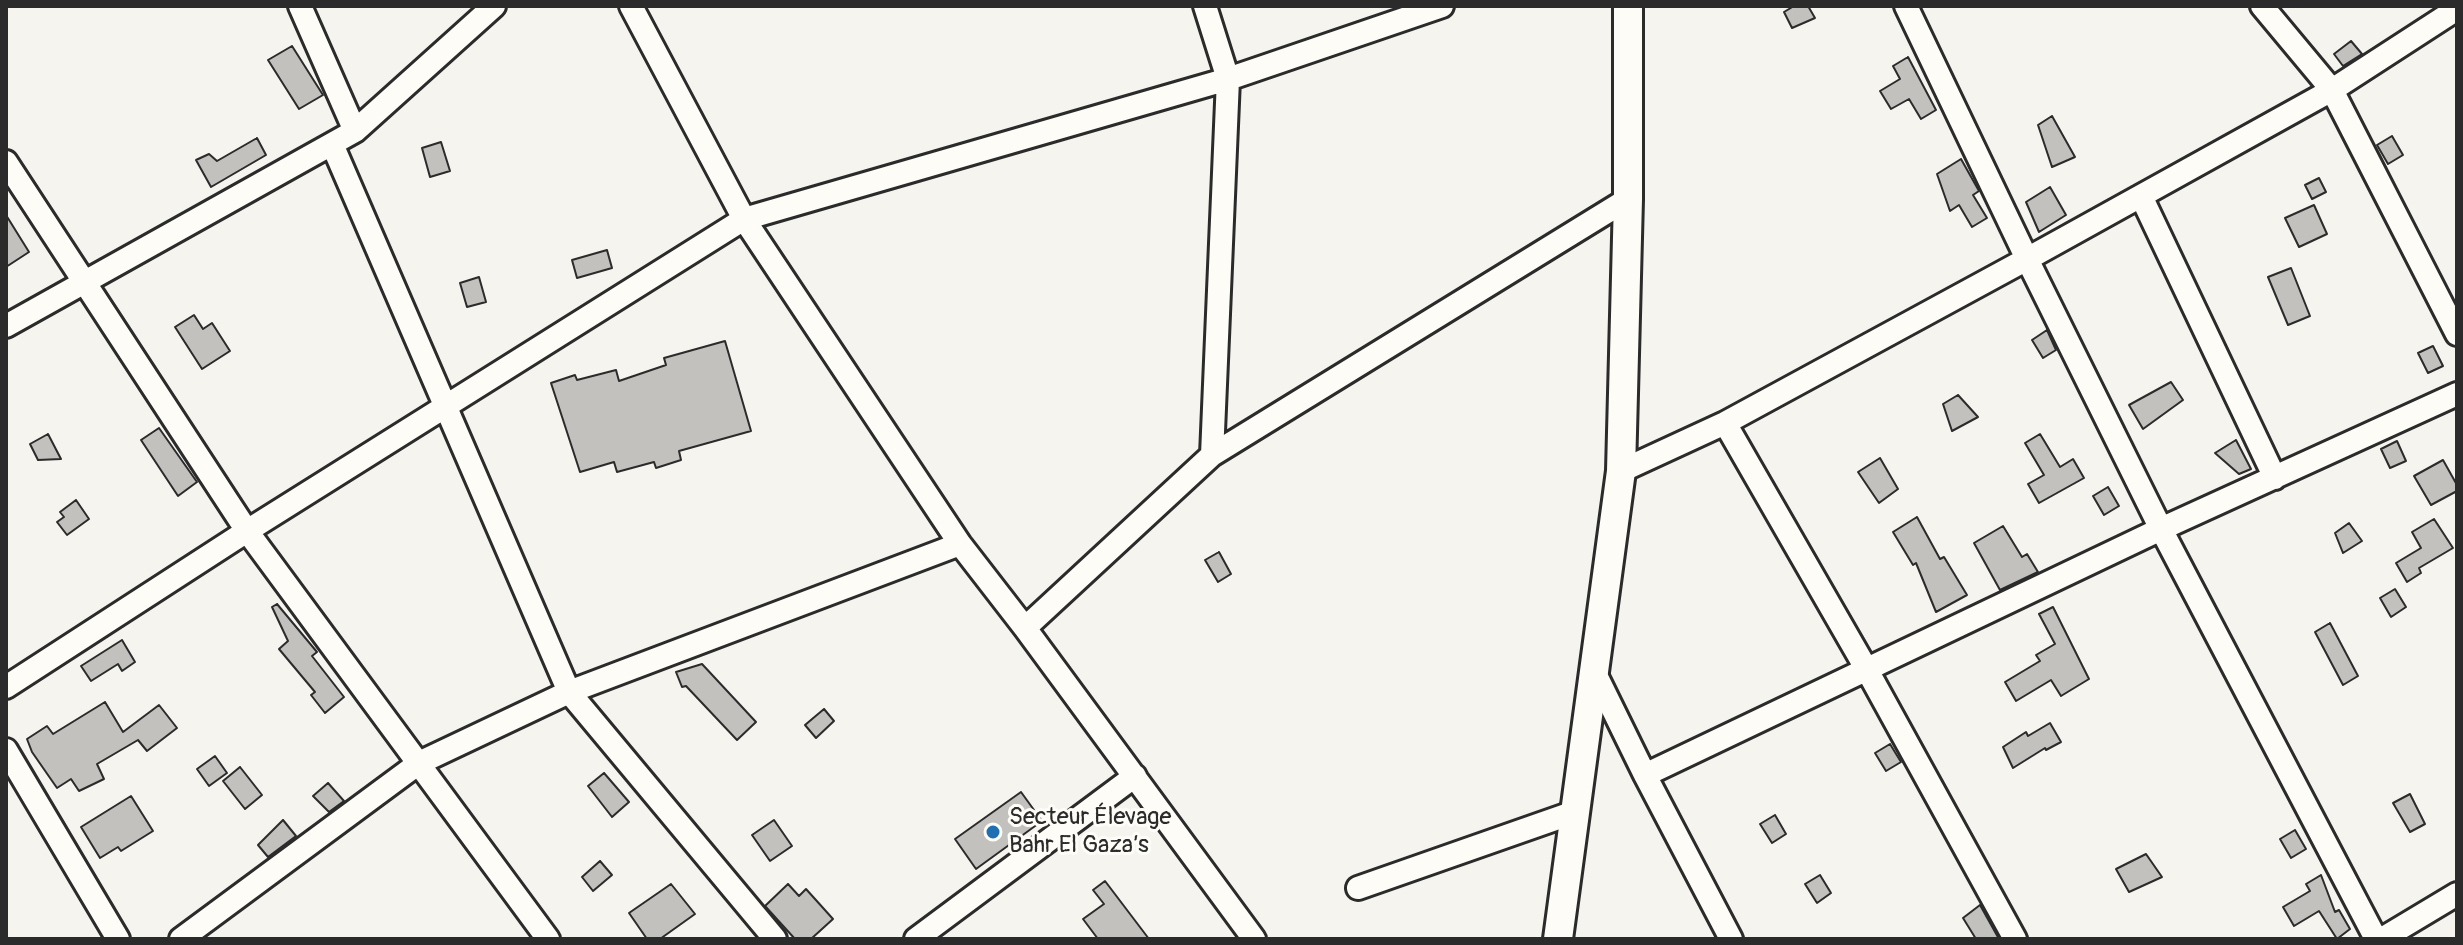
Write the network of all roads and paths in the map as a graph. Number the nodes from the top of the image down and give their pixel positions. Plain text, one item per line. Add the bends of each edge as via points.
1 (300, 6) edge
2 (494, 6) edge
3 (631, 6) edge
4 (1205, 6) edge
5 (1442, 6) edge
6 (1628, 6) edge
7 (1906, 6) edge
8 (2262, 6) edge
9 (2457, 9) edge
10 (1228, 79) junction
11 (2332, 90) junction
12 (355, 131) junction
13 (332, 144) junction
14 (6, 162) edge
15 (2141, 196) junction
16 (1628, 199) junction
17 (744, 219) junction
18 (2027, 259) junction
19 (86, 281) junction
20 (6, 326) edge
21 (2457, 334) edge
22 (2457, 394) edge
23 (447, 406) junction
24 (1725, 423) junction
25 (1212, 455) junction
26 (1621, 471) junction
27 (2275, 478) junction
28 (2161, 529) junction
29 (247, 531) junction
30 (960, 544) junction
31 (1025, 628) junction
32 (1593, 669) junction
33 (1867, 670) junction
34 (6, 687) edge
35 (569, 692) junction
36 (6, 750) edge
37 (419, 763) junction
38 (1645, 775) junction
39 (1135, 776) junction
40 (1575, 812) junction
41 (1358, 888) dead end
42 (2457, 894) edge
43 (118, 939) edge
44 (181, 939) edge
45 (548, 939) edge
46 (775, 939) edge
47 (916, 939) edge
48 (1254, 939) edge
49 (1558, 939) edge
50 (1731, 939) edge
51 (2015, 939) edge
52 (2379, 939) edge

1 - 12 street
2 - 12 street
3 - 17 street
4 - 10 street
5 - 10 street
6 - 16 main road
7 - 18 street
8 - 11 street
9 - 11 street
10 - 17 street
10 - 25 street
11 - 15 street
11 - 21 street
12 - 13 street
13 - 19 street
13 - 23 street
14 - 19 street
15 - 18 street
15 - 27 street
16 - 25 street
16 - 26 main road
17 - 23 street
17 - 30 street
18 - 24 street
18 - 28 street
19 - 20 street
19 - 29 street
22 - 27 street
23 - 29 street
23 - 35 street
24 - 26 street
24 - 33 street
25 - 31 street
26 - 32 main road
27 - 28 street
28 - 33 street
28 - 52 street
29 - 34 street
29 - 37 street
30 - 31 street
30 - 35 street
31 - 39 street
32 - 38 street
32 - 40 main road
33 - 38 street
33 - 51 street
35 - 37 street
35 - 46 street
36 - 43 street
37 - 44 street
37 - 45 street
38 - 50 street
39 - 47 street
39 - 48 street
40 - 41 street
40 - 49 main road
42 - 52 street

